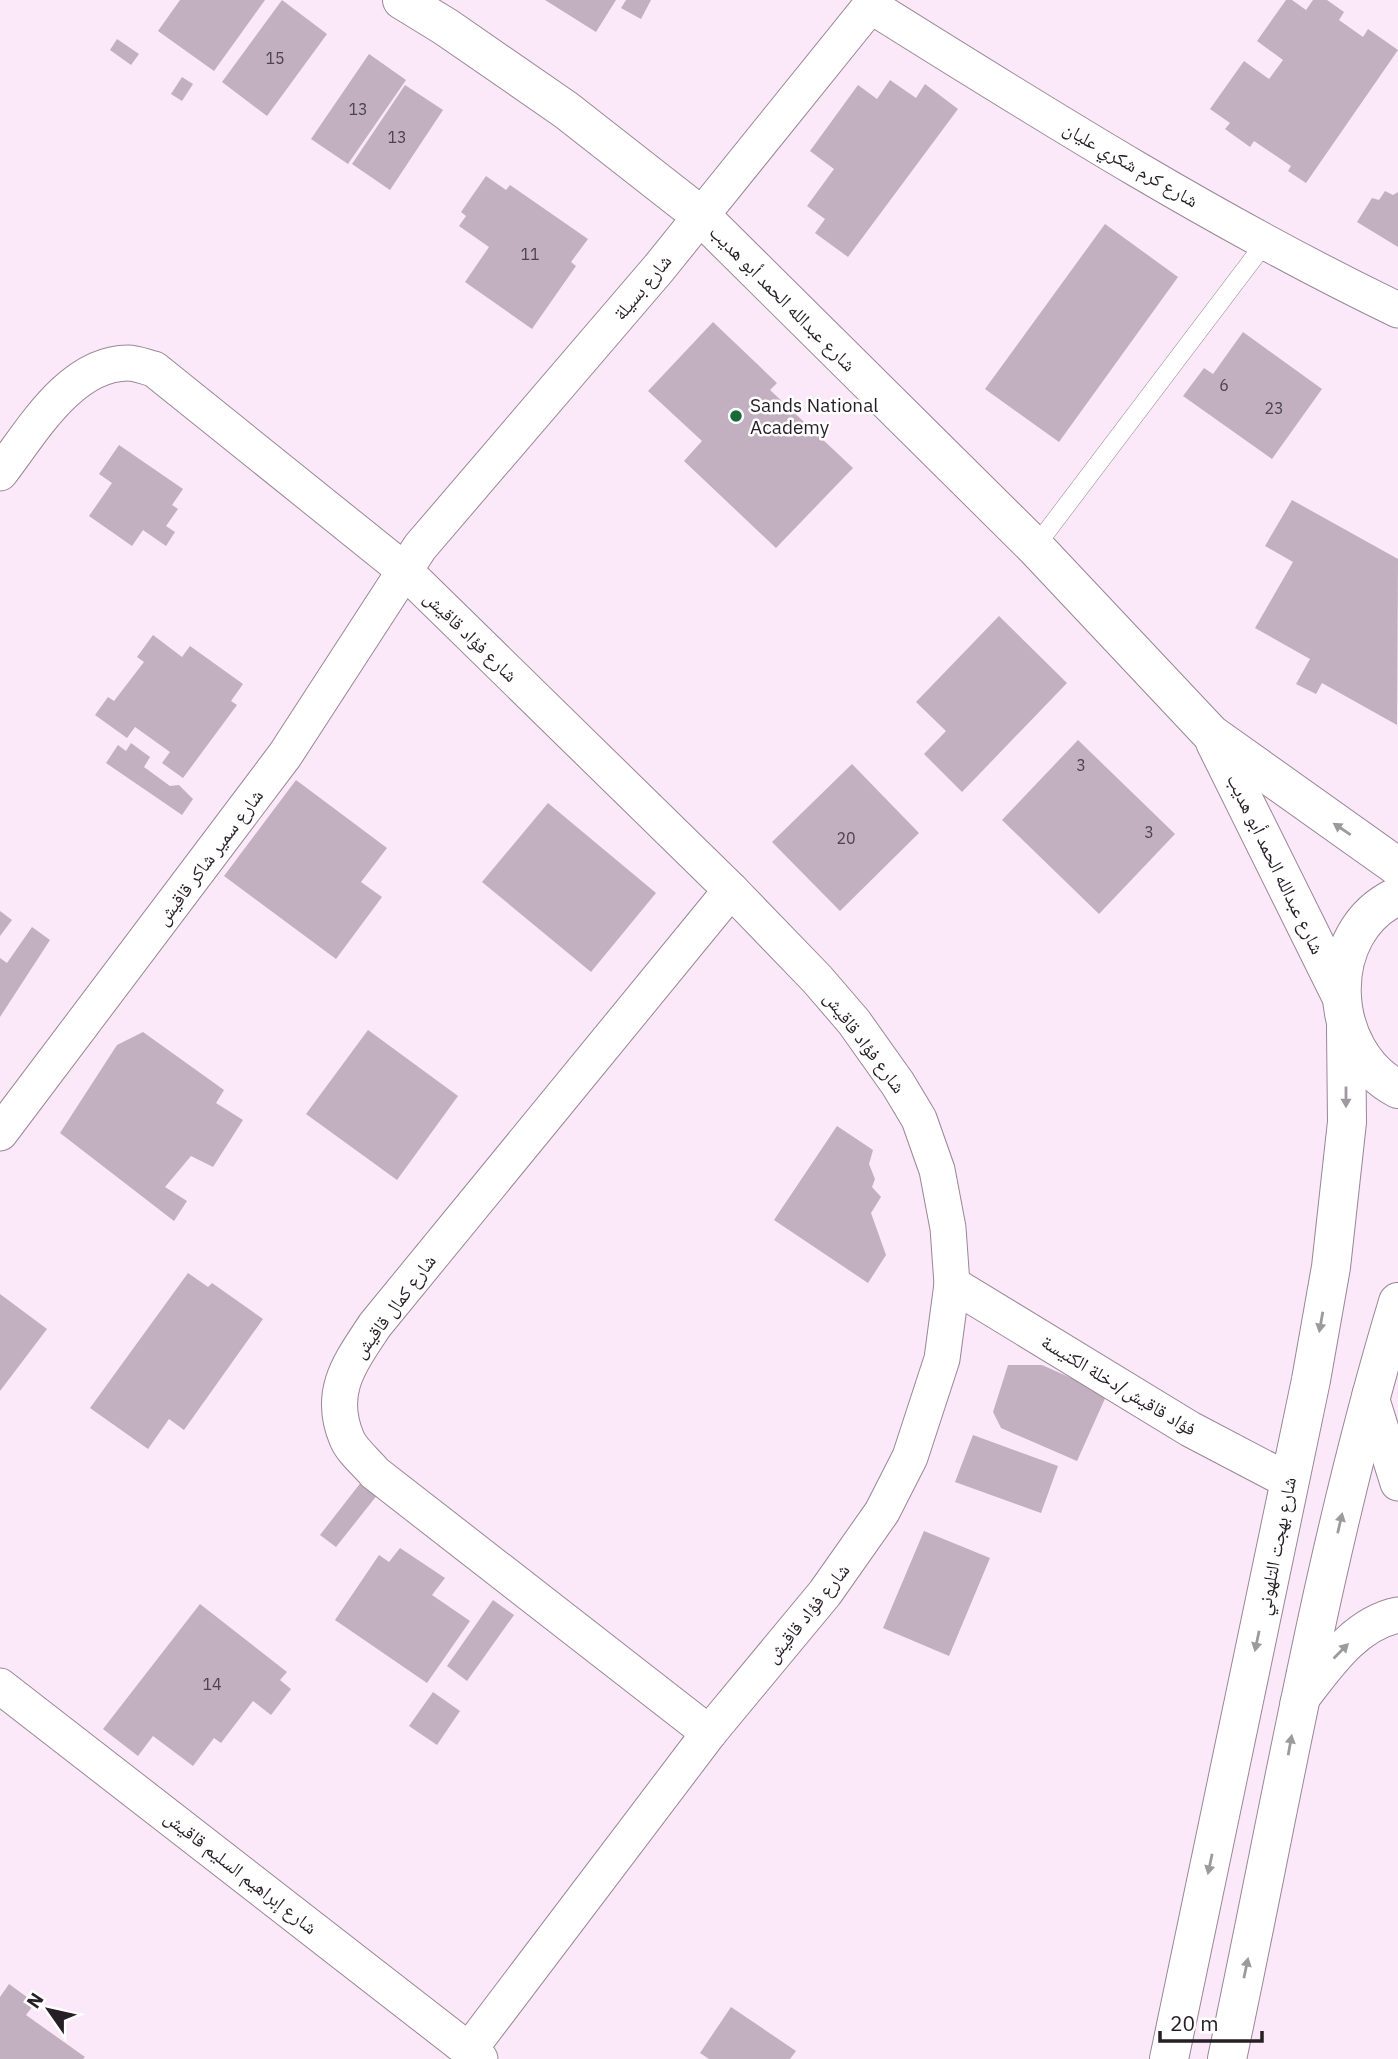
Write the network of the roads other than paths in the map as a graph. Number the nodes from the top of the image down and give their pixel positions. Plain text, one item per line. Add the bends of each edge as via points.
1 (402, 0) edge
2 (873, 3) edge
3 (700, 215) junction
4 (1265, 243) junction
5 (1398, 310) edge
6 (0, 472) edge
7 (1035, 547) junction
8 (404, 570) junction
9 (1211, 734) junction
10 (1398, 867) edge
11 (731, 890) junction
12 (1398, 896) edge
13 (1343, 1011) junction
14 (1398, 1089) edge
15 (0, 1133) edge
16 (952, 1284) junction
17 (1398, 1302) edge
18 (1370, 1394) junction
19 (1289, 1481) junction
20 (1398, 1483) edge
21 (1398, 1615) edge
22 (0, 1686) edge
23 (1298, 1703) junction
24 (709, 1733) junction
25 (475, 2054) edge
26 (1169, 2059) edge
27 (1227, 2059) edge

1 - 3 street, شارع عبدالله الحمد أبو هديب via 566,110
2 - 3 street, شارع بسيلة
2 - 4 street, شارع كرم شكري عليان via 1012,94
3 - 7 street, شارع عبدالله الحمد أبو هديب
3 - 8 street, شارع بسيلة
4 - 5 street, شارع كرم شكري عليان
4 - 7 lane
6 - 8 street, شارع فؤاد قاقيش via 50,407 73,386 112,365 129,363 154,369
7 - 9 street, شارع عبدالله الحمد أبو هديب
8 - 11 street, شارع فؤاد قاقيش
8 - 15 street, شارع سمير شاكر قاقيش via 285,755
10 -> 9 street, شارع عبدالله الحمد أبو هديب
9 - 13 street, شارع عبدالله الحمد أبو هديب
11 - 16 street, شارع فؤاد قاقيش via 854,1022 919,1119 937,1170
11 - 24 street, شارع كمال قاقيش via 375,1325 345,1371 338,1404 348,1441 375,1473
12 - 13 street, شارع بهجت التلهوني via 1363,925 1346,958
13 - 14 street, شارع عبدالله الحمد أبو هديب via 1362,1058
13 -> 19 street, شارع بهجت التلهوني via 1346,1122 1331,1267
16 - 19 street, فؤاد قاقيش/دخلة الكنيسة via 1190,1429
16 - 24 street, شارع فؤاد قاقيش via 942,1359 928,1407 910,1457 882,1512 825,1593
17 - 18 street
18 - 20 street
23 -> 18 street
19 -> 26 street, شارع بهجت التلهوني
23 -> 21 street via 1359,1633
22 - 25 street, شارع إبراهيم السليم قاقيش
27 -> 23 street
24 - 25 street, شارع فؤاد قاقيش

